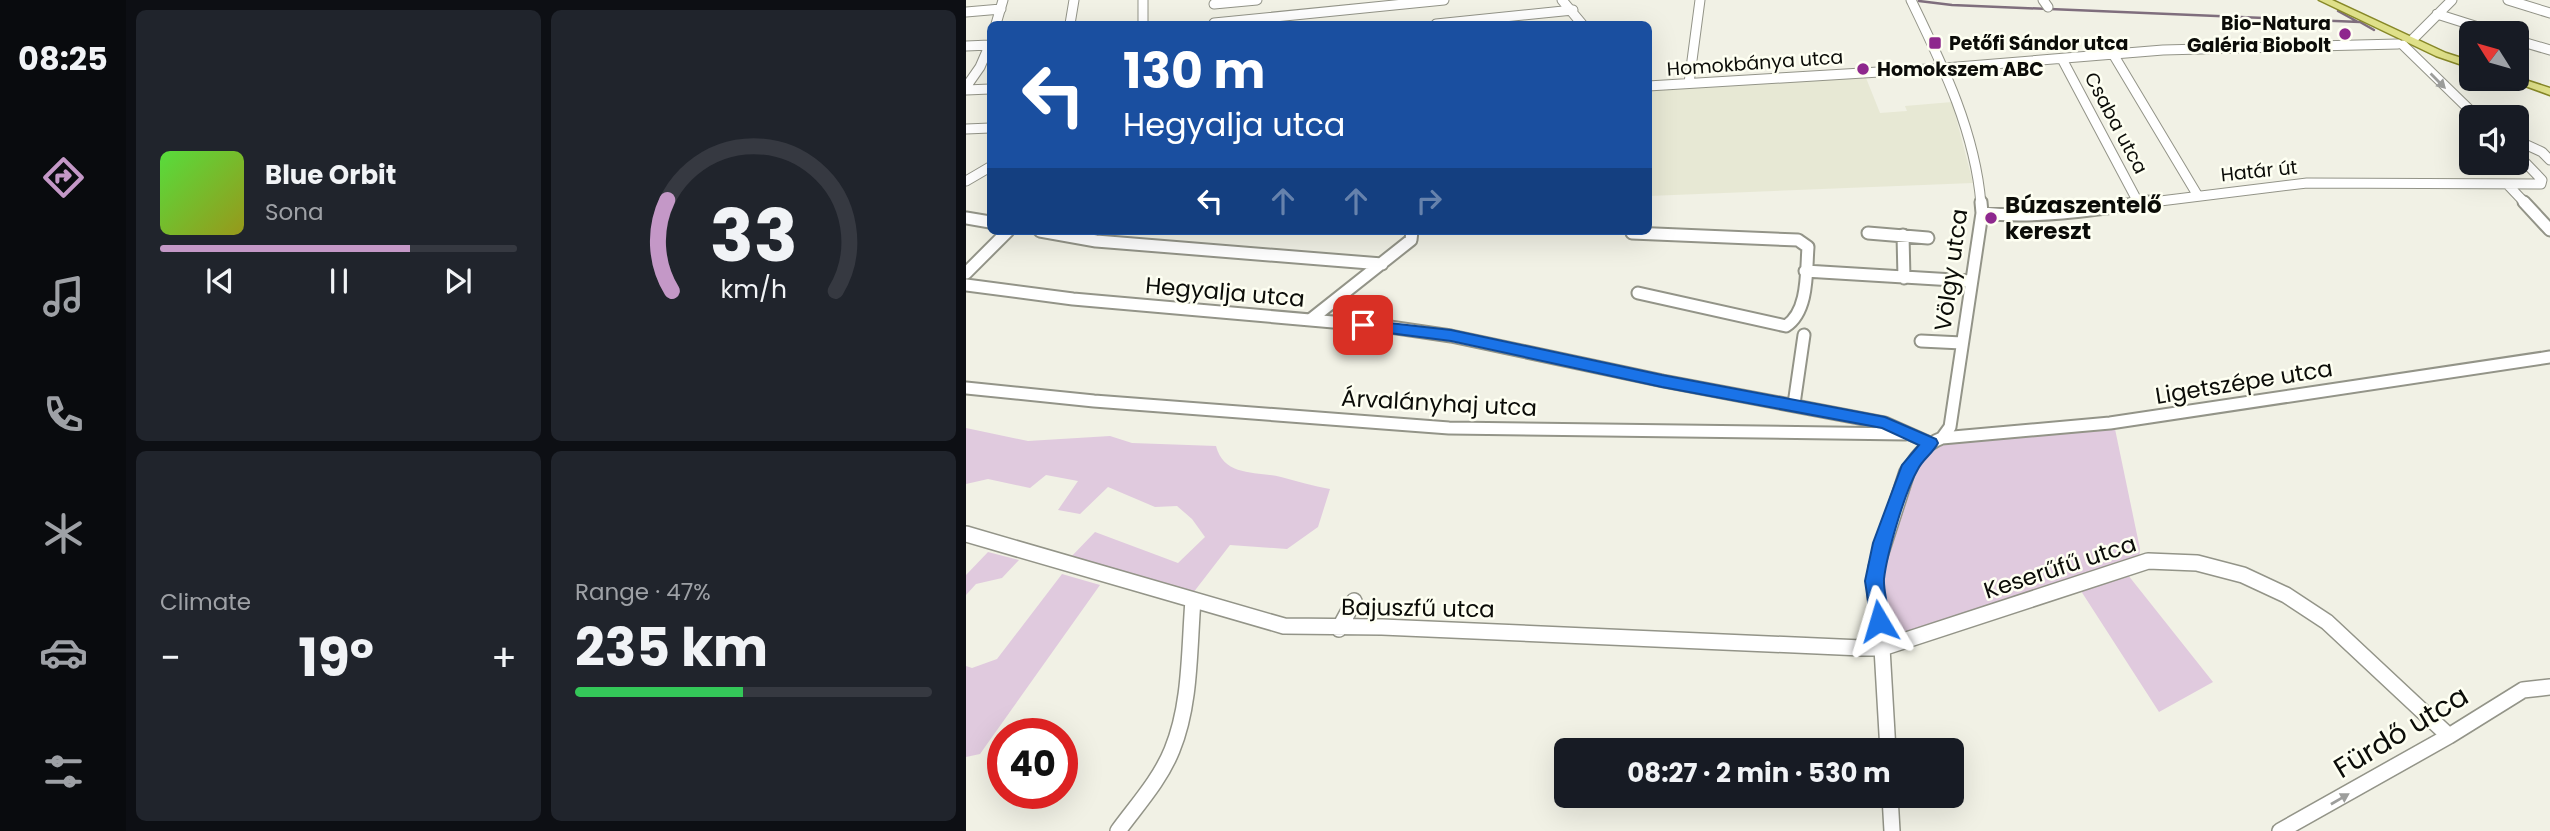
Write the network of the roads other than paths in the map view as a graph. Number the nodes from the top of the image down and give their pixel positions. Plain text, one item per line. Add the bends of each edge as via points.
1 (1074, 0) edge
2 (1143, 0) edge
3 (1258, 0) edge
4 (1444, 0) edge
5 (1562, 0) edge
6 (1700, 0) edge
7 (1911, 0) edge
8 (2324, 0) edge
9 (2452, 0) edge
10 (2508, 0) edge
11 (1214, 2) edge
12 (1002, 4) edge
13 (1573, 10) junction
14 (966, 12) edge
15 (2550, 13) edge
16 (2438, 14) junction
17 (997, 21) edge
18 (1070, 21) edge
19 (1143, 21) edge
20 (1214, 21) edge
21 (1243, 21) edge
22 (1465, 21) edge
23 (1580, 21) edge
24 (2460, 21) edge
25 (2402, 41) junction
26 (987, 44) edge
27 (2529, 44) edge
28 (966, 46) edge
29 (2550, 50) edge
30 (987, 51) edge
31 (2113, 54) junction
32 (2062, 59) junction
33 (2459, 61) edge
34 (1945, 68) junction
35 (1689, 83) junction
36 (2529, 85) edge
37 (1652, 86) edge
38 (966, 88) edge
39 (987, 89) edge
40 (2550, 92) edge
41 (2464, 105) edge
42 (987, 128) edge
43 (966, 129) edge
44 (2529, 146) edge
45 (2550, 160) edge
46 (2529, 166) edge
47 (987, 169) edge
48 (966, 181) edge
49 (2508, 185) junction
50 (2197, 196) junction
51 (2139, 204) junction
52 (1982, 214) junction
53 (966, 218) edge
54 (987, 222) edge
55 (2550, 230) edge
56 (1868, 233) dead end
57 (1652, 234) edge
58 (1903, 234) junction
59 (1003, 235) edge
60 (1062, 235) edge
61 (1103, 235) edge
62 (1411, 235) edge
63 (1928, 238) dead end
64 (1096, 241) junction
65 (1382, 264) junction
66 (1805, 271) junction
67 (966, 273) edge
68 (1904, 278) junction
69 (1970, 281) junction
70 (966, 285) edge
71 (1638, 293) dead end
72 (1310, 320) junction
73 (1804, 335) dead end
74 (1921, 341) dead end
75 (1962, 343) junction
76 (2550, 357) edge
77 (966, 388) edge
78 (1794, 404) junction
79 (1910, 434) junction
80 (1936, 440) junction
81 (966, 534) edge
82 (1193, 600) junction
83 (1354, 601) dead end
84 (1339, 629) junction
85 (1882, 648) junction
86 (2550, 687) edge
87 (2449, 736) junction
88 (1887, 738) edge
89 (1891, 808) edge
90 (1118, 831) edge
91 (1892, 831) edge
92 (2280, 831) edge

1 - 18 street
2 - 19 street
3 - 11 street
4 - 21 street
5 - 13 street
6 - 35 street
7 - 34 street
8 - 25 main road
9 - 16 street
10 - 15 street
11 - 20 street
12 - 14 street
12 - 17 street
13 - 22 street
13 - 23 street
16 - 24 street
16 - 25 street
25 - 31 street, Homokbánya utca
25 - 33 main road
25 -> 41 street
26 - 28 street
27 - 29 street
30 - 38 street
31 - 32 street, Homokbánya utca
31 - 50 street
32 - 34 street, Homokbánya utca
32 - 51 street, Csaba utca
34 - 35 street, Homokbánya utca
34 - 52 street, Völgy utca via 1974,150
35 - 37 street, Homokbánya utca
36 - 40 main road
38 - 39 street
42 - 43 street
44 - 45 street
46 - 49 street, Határ út via 2541,184
47 - 48 street
49 - 50 street, Határ út via 2307,183
49 - 55 street
50 - 51 street, Határ út
51 - 52 street, Határ út via 2047,215
52 - 69 street, Völgy utca
53 - 54 street
56 - 58 street
57 - 66 street via 1798,240 1808,247
58 - 63 street
58 - 68 street
59 - 67 street
60 - 64 street
61 - 64 street
62 - 65 street
64 - 65 street
65 - 72 street
66 - 68 street
66 - 71 street via 1800,313 1786,326
68 - 69 street
69 - 75 street, Völgy utca
70 - 72 street, Hegyalja utca
72 - 78 street, Hegyalja utca via 1451,335
73 - 78 street
74 - 75 street
75 - 80 street, Völgy utca via 1950,427
76 - 80 street, Ligetszépe utca via 2110,423
77 - 79 street, Árvalányhaj utca via 1448,428
78 - 79 street, Hegyalja utca via 1885,423
79 - 80 street, Hegyalja utca
80 - 85 street via 1910,465 1882,543 1874,581
81 - 82 street, Bajuszfű utca
82 - 84 street, Bajuszfű utca via 1284,626
82 - 90 street via 1181,716 1173,748
83 - 84 street
84 - 85 street, Bajuszfű utca via 1382,627
85 - 87 street, Keserűfű utca via 2148,561 2188,560 2232,569 2306,607
85 - 88 street
86 - 87 street, Fürdő utca via 2524,690
92 -> 87 street, Fürdő utca
89 - 91 street

